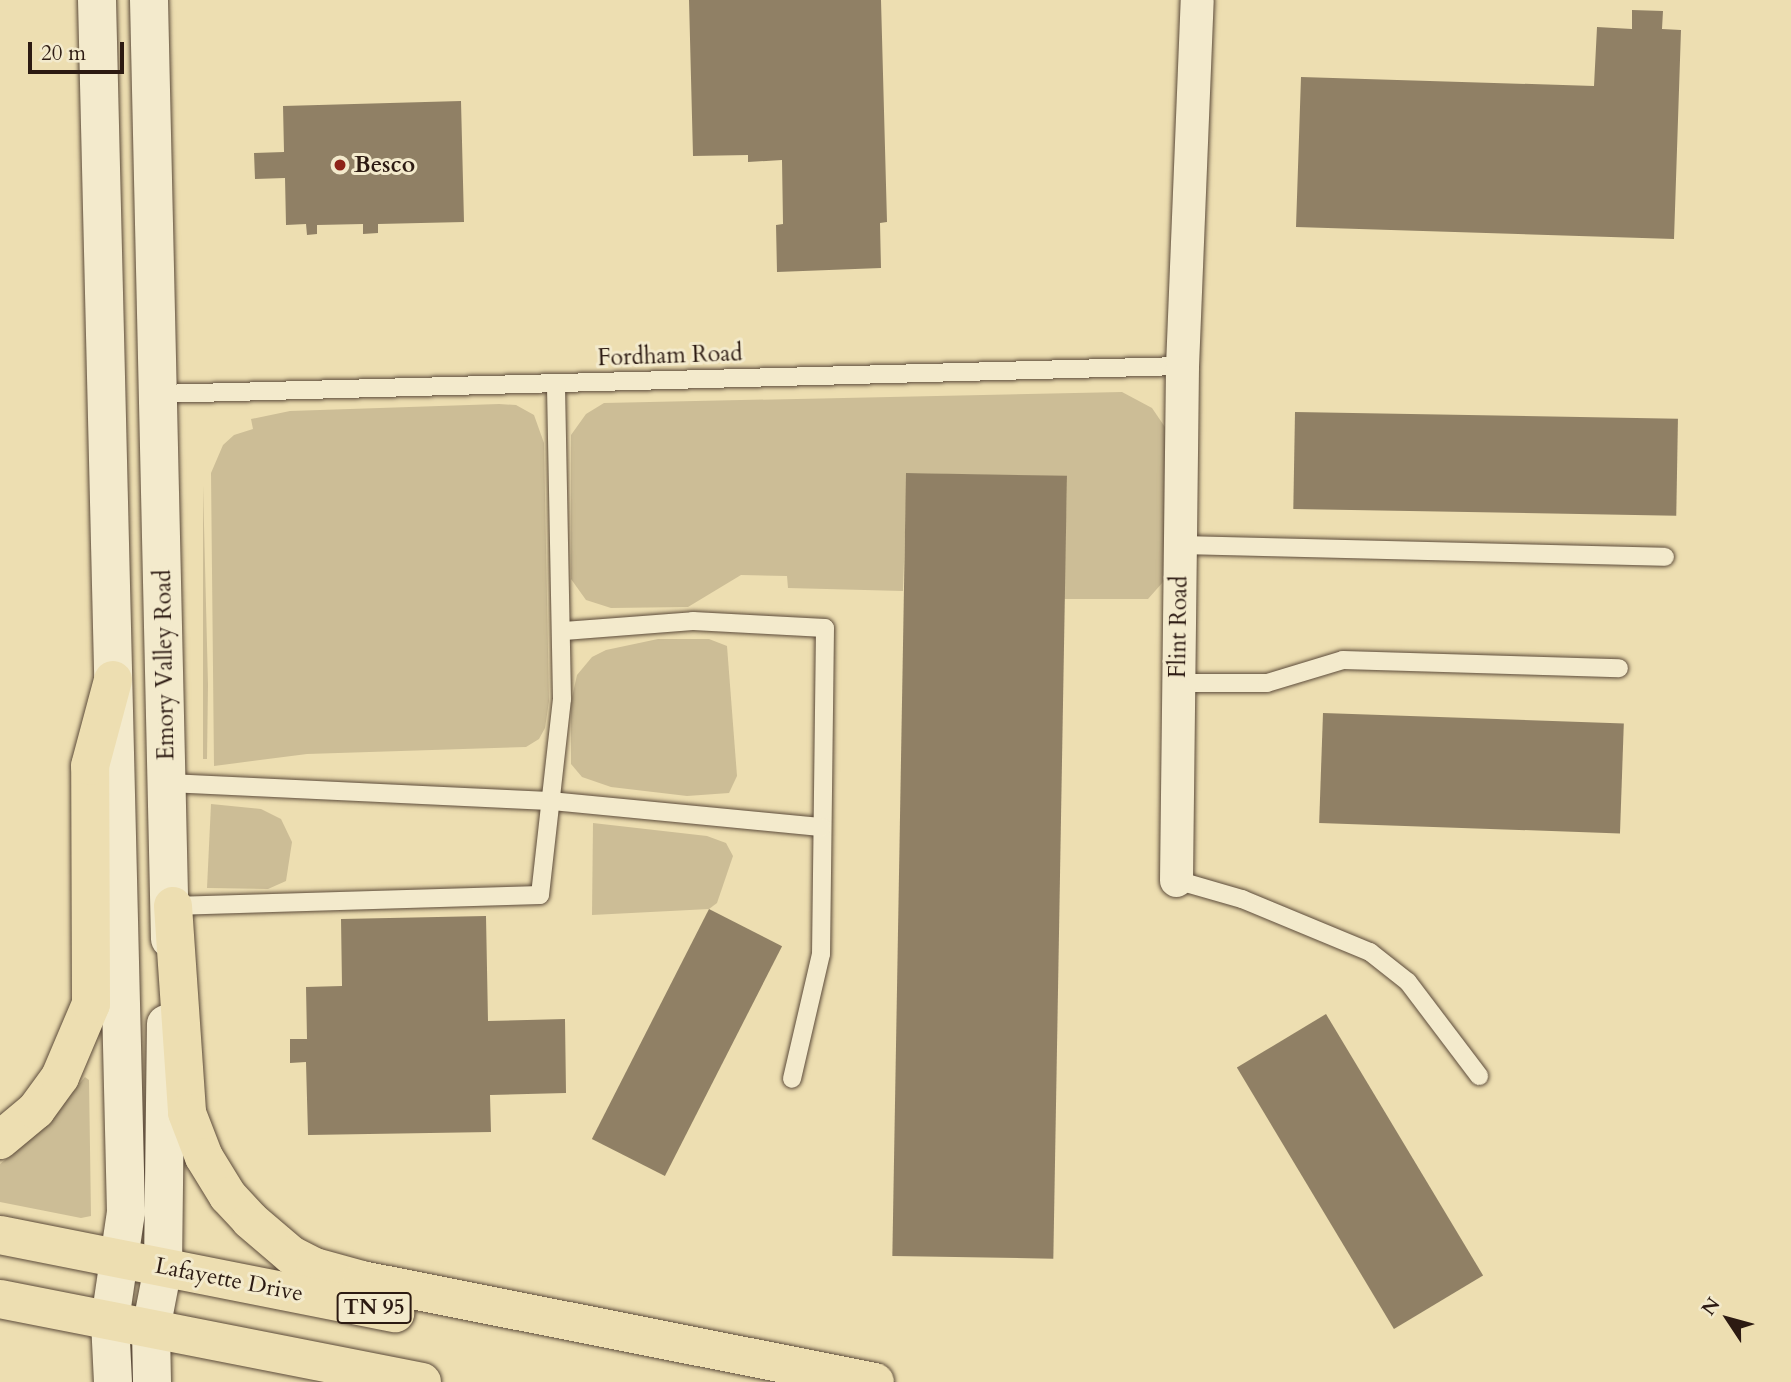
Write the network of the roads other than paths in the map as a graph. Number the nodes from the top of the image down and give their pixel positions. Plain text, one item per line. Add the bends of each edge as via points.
1 (97, 0) edge
2 (149, 0) edge
3 (1197, 0) edge
4 (1182, 366) junction
5 (556, 384) junction
6 (159, 394) junction
7 (1180, 545) junction
8 (1665, 557) dead end
9 (564, 631) junction
10 (1619, 668) dead end
11 (113, 680) junction
12 (1178, 683) junction
13 (167, 783) junction
14 (551, 801) junction
15 (822, 827) junction
16 (1176, 880) joint
17 (173, 906) junction
18 (1479, 1076) dead end
19 (792, 1079) dead end
20 (0, 1140) edge
21 (0, 1234) edge
22 (121, 1259) junction
23 (163, 1267) junction
24 (0, 1299) edge
25 (110, 1321) junction
26 (151, 1329) junction
27 (113, 1382) edge
28 (152, 1382) edge
29 (422, 1382) edge
30 (747, 1382) edge
31 (875, 1382) edge

1 - 11 main road
2 - 6 main road, Emory Valley Road
3 - 4 street, Flint Road
4 - 5 lane, Fordham Road
4 - 7 street, Flint Road
5 - 6 lane, Fordham Road
5 - 9 lane
6 - 13 main road, Emory Valley Road
7 - 8 lane
7 - 12 street, Flint Road
9 - 14 lane
9 - 15 lane via 693,621 825,628
10 - 12 lane via 1343,660 1267,684
11 - 20 main road via 90,766 91,1004 60,1077 36,1110
11 - 22 main road via 126,1212
12 - 16 street, Flint Road
13 - 14 lane
13 - 17 main road, Emory Valley Road
14 - 15 lane
14 - 17 lane via 540,895
15 - 19 lane via 821,954
16 - 18 lane, Flint Road via 1267,909 1370,952 1408,982
17 - 23 main road, Emory Valley Road via 166,1001
17 - 31 main road via 187,1114 204,1157 228,1196 291,1255 362,1280
21 - 22 main road, Lafayette Drive / TN 95
22 - 23 main road, Lafayette Drive / TN 95
22 - 25 main road
23 - 26 main road, Emory Valley Road
23 - 30 main road, Lafayette Drive / TN 95
24 - 25 main road
25 - 26 main road
25 - 27 main road
26 - 28 main road, Emory Valley Road
26 - 29 main road

